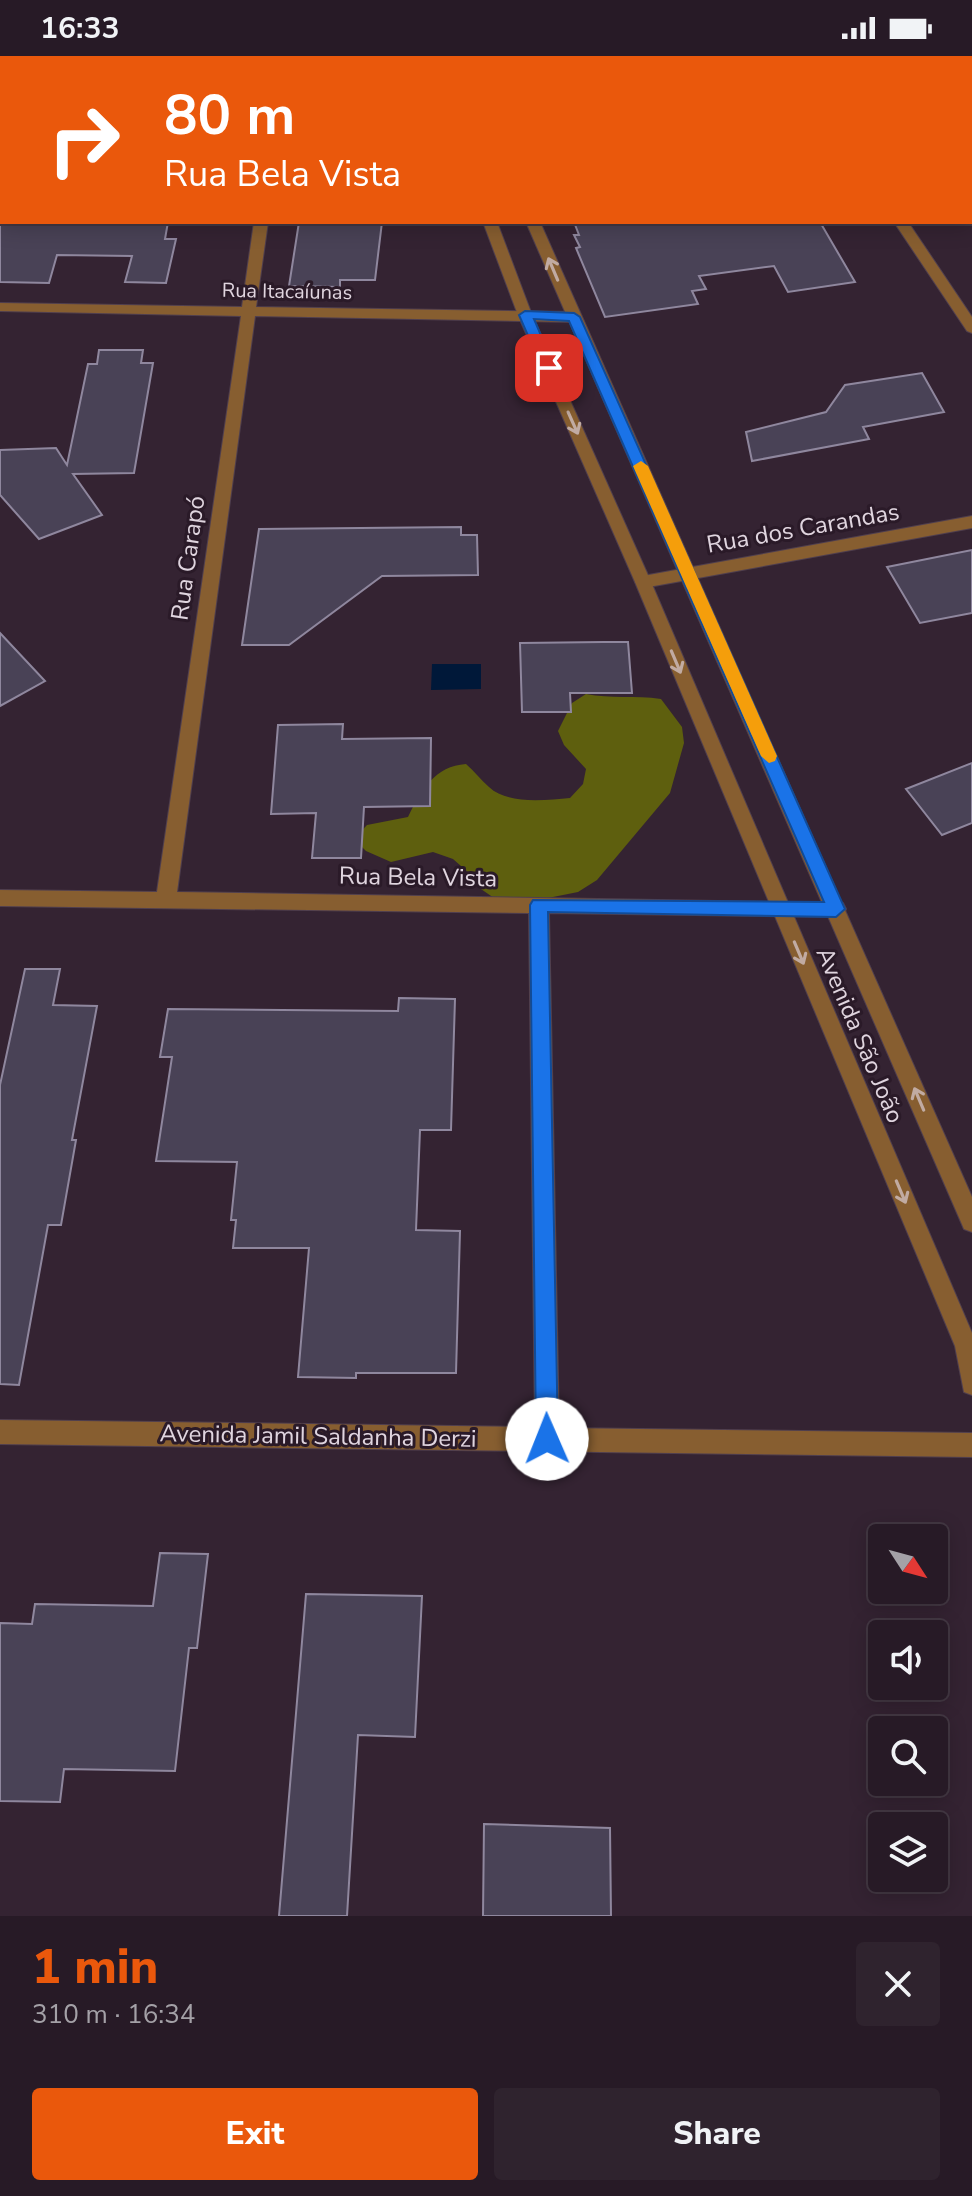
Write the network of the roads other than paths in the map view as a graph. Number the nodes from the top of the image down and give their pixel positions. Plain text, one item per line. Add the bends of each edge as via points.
1 (261, 224) edge
2 (491, 224) edge
3 (534, 224) edge
4 (902, 224) edge
5 (0, 307) edge
6 (246, 311) junction
7 (525, 315) junction
8 (574, 317) junction
9 (972, 328) edge
10 (972, 522) edge
11 (689, 573) junction
12 (643, 582) junction
13 (0, 898) edge
14 (166, 900) junction
15 (539, 905) junction
16 (780, 908) junction
17 (836, 909) junction
18 (972, 1222) edge
19 (972, 1384) edge
20 (0, 1432) edge
21 (547, 1439) junction
22 (972, 1445) edge

1 - 6 street, Rua Carapó
2 - 7 street, Avenida São João
8 -> 3 street, Avenida São João
4 - 9 street
5 - 6 street, Rua Itacaíunas
6 - 7 street, Rua Itacaíunas
6 - 14 street, Rua Carapó
7 - 8 street, Rua Itacaíunas
7 -> 12 street, Avenida São João
8 - 11 street, Avenida São João
10 - 11 street, Rua dos Carandas
11 - 12 street, Rua dos Carandas
11 - 17 street, Avenida São João
12 -> 16 street, Avenida São João
13 - 14 street, Rua Bela Vista
14 - 15 street, Rua Bela Vista
15 - 16 street, Rua Bela Vista
15 - 21 street
16 - 17 street, Rua Bela Vista
16 -> 19 street, Avenida São João via 966,1346
18 -> 17 street, Avenida São João
20 - 21 street, Avenida Jamil Saldanha Derzi
21 - 22 street, Avenida Jamil Saldanha Derzi

